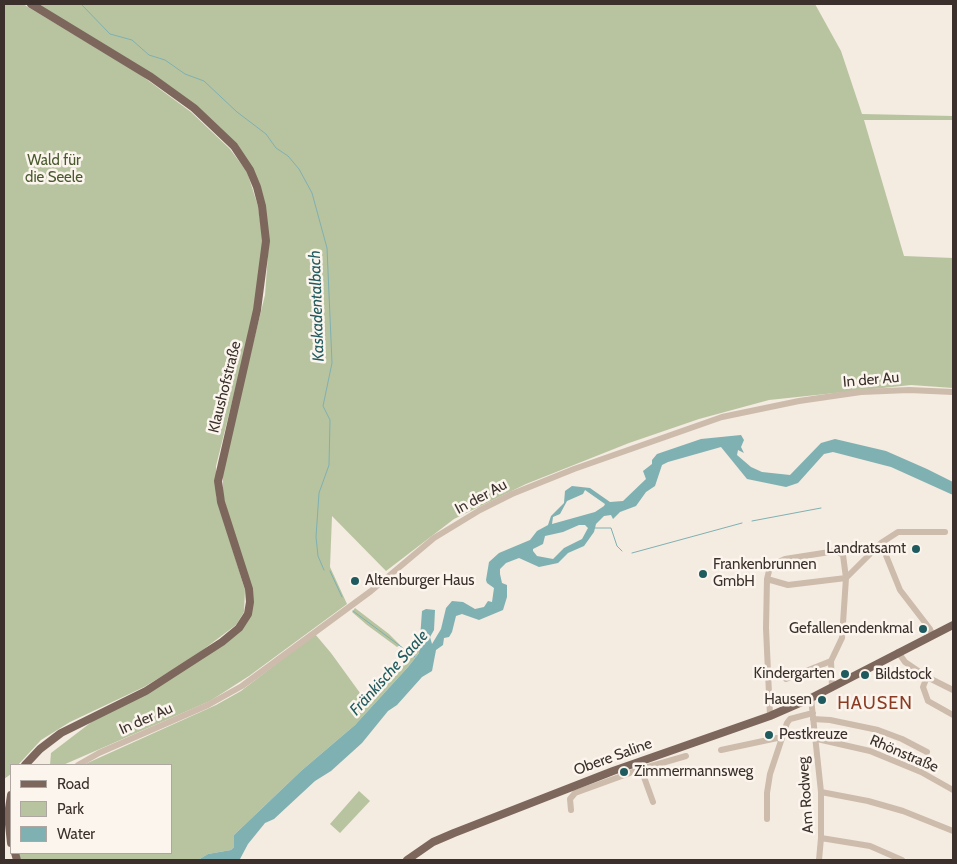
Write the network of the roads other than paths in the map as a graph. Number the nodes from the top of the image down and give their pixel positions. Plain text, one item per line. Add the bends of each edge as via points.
1 (31, 4) edge
2 (953, 392) edge
3 (945, 532) dead end
4 (881, 543) junction
5 (846, 578) junction
6 (767, 579) junction
7 (953, 625) edge
8 (932, 634) junction
9 (898, 652) junction
10 (831, 661) junction
11 (927, 677) junction
12 (786, 679) dead end
13 (832, 688) junction
14 (953, 690) edge
15 (811, 698) junction
16 (953, 715) edge
17 (770, 716) junction
18 (813, 716) junction
19 (782, 737) junction
20 (814, 738) junction
21 (721, 750) dead end
22 (928, 752) dead end
23 (686, 756) dead end
24 (26, 764) edge
25 (80, 764) edge
26 (640, 765) junction
27 (953, 790) edge
28 (821, 792) junction
29 (9, 798) edge
30 (653, 802) dead end
31 (571, 810) dead end
32 (767, 819) dead end
33 (953, 831) edge
34 (10, 834) edge
35 (821, 838) junction
36 (407, 860) edge
37 (819, 860) edge
38 (902, 860) edge

1 - 24 main road, Klaushofstraße via 140,69 194,108 234,146 257,187 266,241 255,320 218,481 221,502 250,589 248,614 239,628 215,647 146,691 61,733 40,748
2 - 25 street, In der Au via 861,392 722,417 574,468 512,494 434,538 371,591 242,686
3 - 4 street via 898,532
4 - 5 street
4 - 8 street via 900,590
5 - 6 street via 788,585
5 - 6 street via 842,555 836,550 778,562 772,565
5 - 10 street via 842,638
6 - 17 street
7 - 8 main road, Obere Saline
8 - 9 main road, Obere Saline
9 - 11 street via 905,662
9 - 13 main road, Obere Saline
10 - 12 street
10 - 13 street
11 - 14 street
11 - 16 street via 923,687 928,701
13 - 15 main road, Obere Saline
15 - 17 main road, Obere Saline
15 - 18 street, Am Rodweg
17 - 26 main road, Obere Saline
18 - 19 street via 790,719
18 - 20 street, Am Rodweg
18 - 22 street via 878,730
19 - 21 street
19 - 32 street via 770,774
20 - 27 street, Rhönstraße via 870,751 921,772
20 - 28 street, Am Rodweg
23 - 26 street, Obere Saline
26 - 30 street
26 - 31 street, Obere Saline via 575,793 570,799
26 - 36 main road, Obere Saline via 454,833 433,842
28 - 33 street via 894,809
28 - 35 street, Am Rodweg
29 - 34 main road
35 - 37 street, Am Rodweg
35 - 38 street via 870,846

